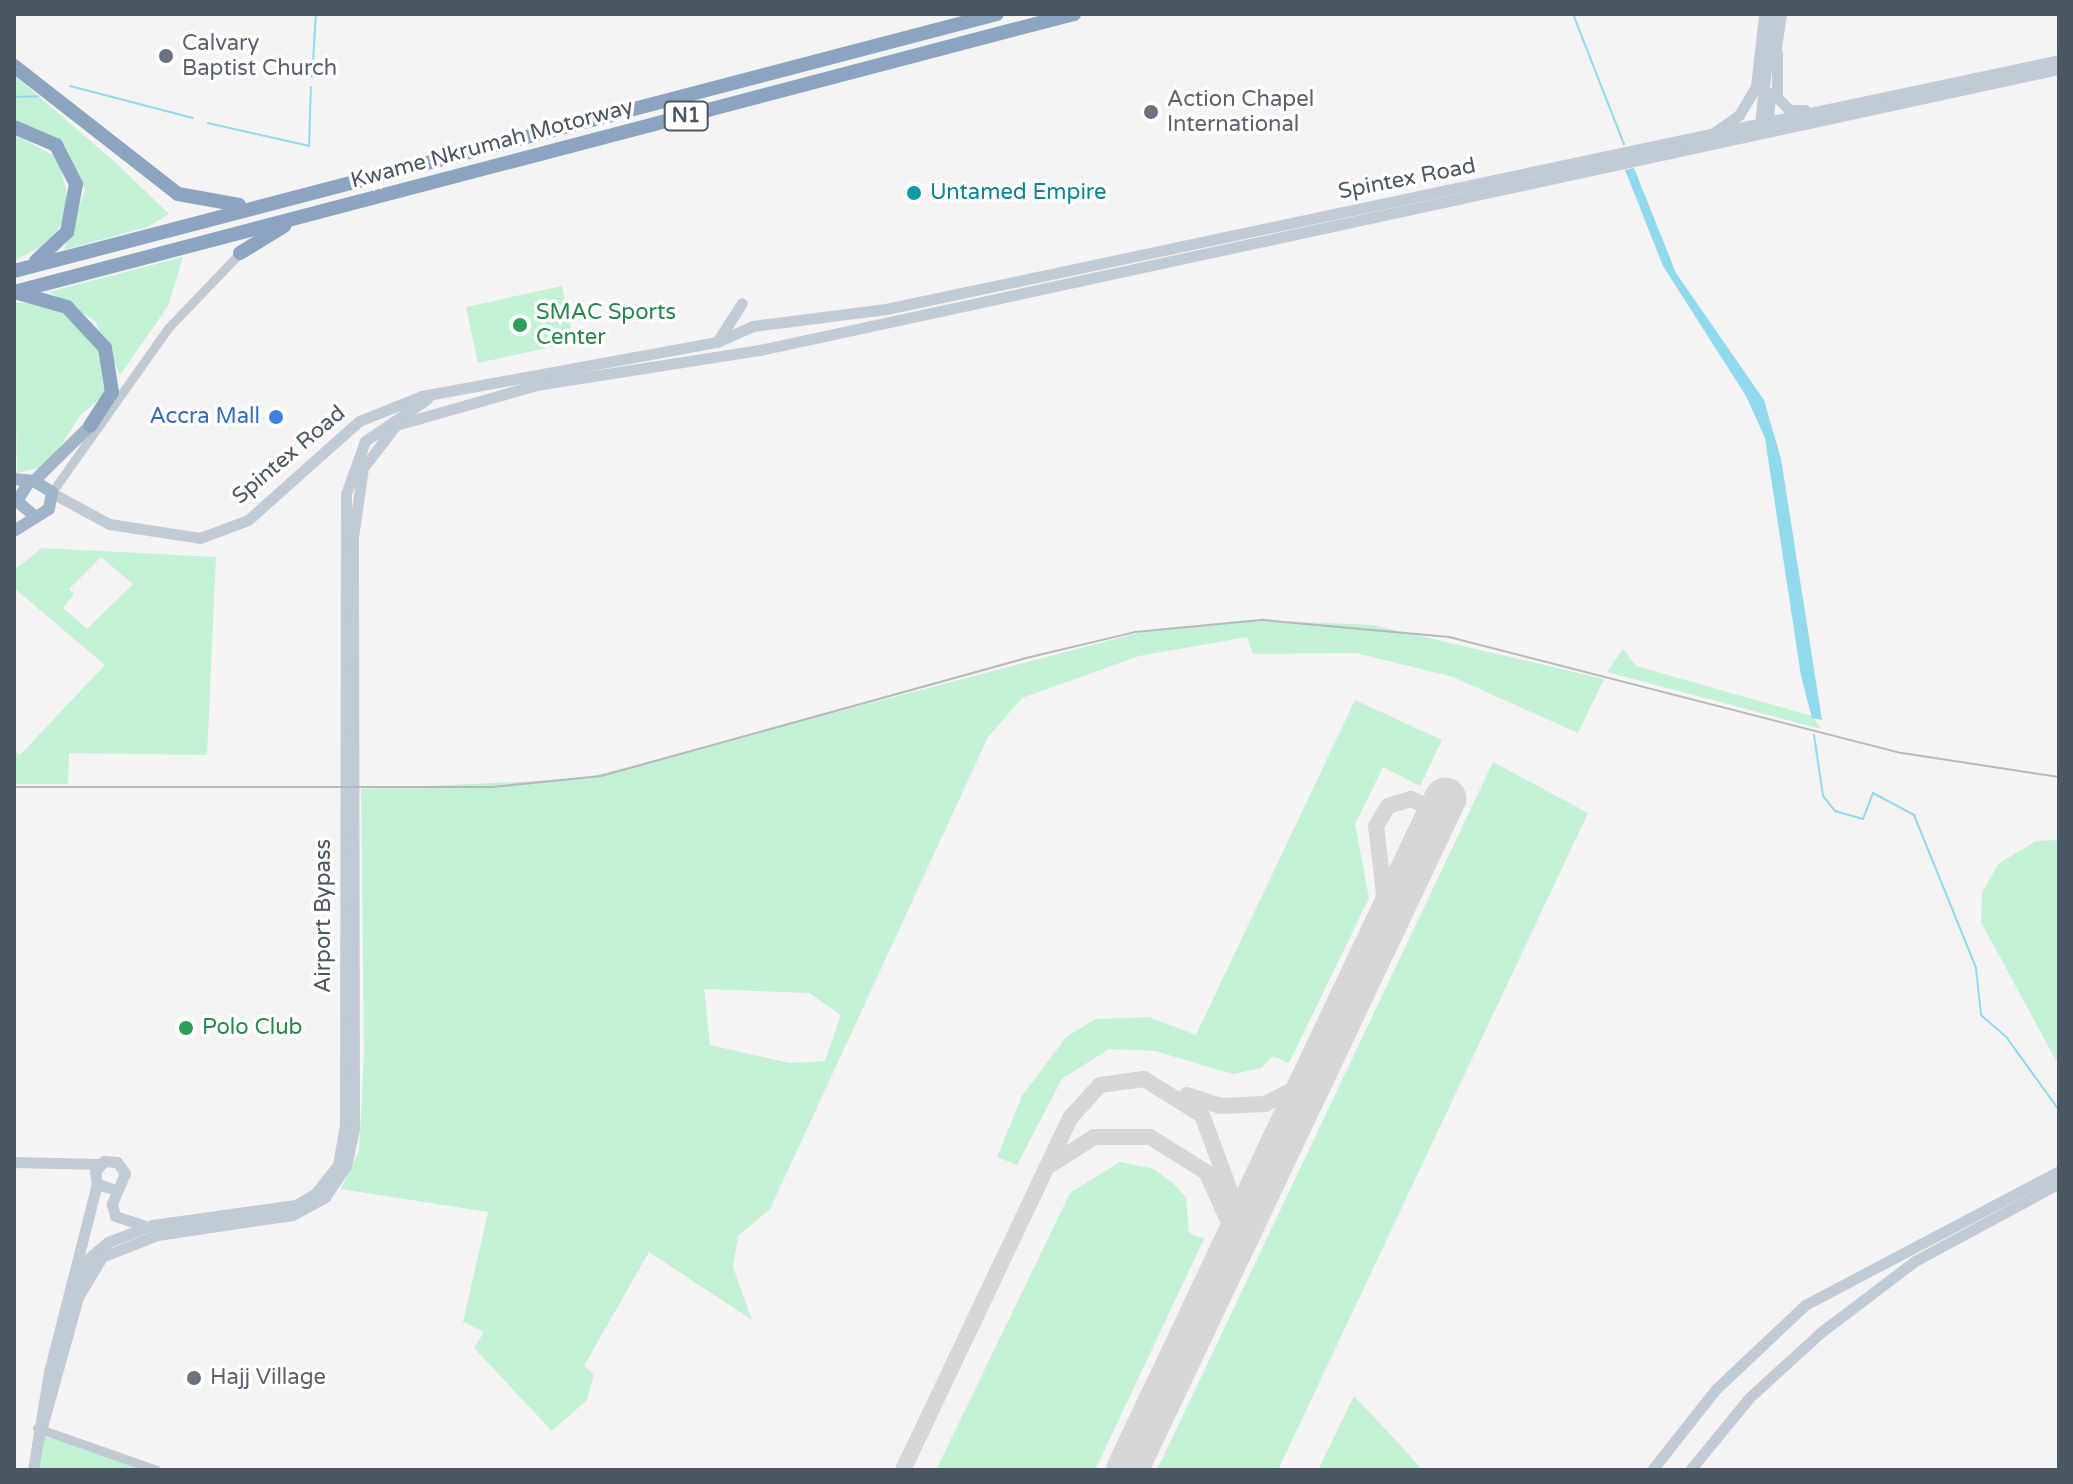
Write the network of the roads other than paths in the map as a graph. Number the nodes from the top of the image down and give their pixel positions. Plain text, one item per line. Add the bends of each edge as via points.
1 (997, 14) edge
2 (1074, 14) edge
3 (1764, 14) edge
4 (1772, 14) edge
5 (1781, 14) edge
6 (1777, 53) junction
7 (2059, 60) edge
8 (14, 66) edge
9 (2059, 69) edge
10 (1931, 88) junction
11 (14, 127) edge
12 (1763, 131) junction
13 (1710, 135) junction
14 (186, 197) junction
15 (275, 201) junction
16 (299, 218) junction
17 (183, 227) junction
18 (240, 253) joint
19 (16, 270) edge
20 (14, 292) edge
21 (742, 303) dead end
22 (762, 327) junction
23 (745, 332) junction
24 (717, 342) junction
25 (766, 346) junction
26 (751, 349) junction
27 (438, 394) junction
28 (438, 408) joint
29 (90, 426) joint
30 (14, 479) edge
31 (32, 481) junction
32 (52, 492) junction
33 (34, 516) junction
34 (14, 531) edge
35 (14, 1162) edge
36 (55, 1164) junction
37 (99, 1164) junction
38 (2059, 1171) edge
39 (96, 1181) junction
40 (2059, 1183) edge
41 (116, 1190) junction
42 (2059, 1191) edge
43 (152, 1225) junction
44 (74, 1295) junction
45 (1820, 1333) junction
46 (41, 1429) junction
47 (33, 1470) edge
48 (157, 1470) edge
49 (1652, 1470) edge
50 (1690, 1470) edge

1 - 15 highway, Kwame Nkrumah Motorway / N1
2 - 16 highway, Kwame Nkrumah Motorway / N1
3 - 13 main road via 1752,95
4 - 12 main road
5 - 6 main road
6 - 10 main road via 1777,97 1789,110
6 - 12 main road
7 - 10 main road, Spintex Road
8 - 14 highway
9 - 12 main road, Spintex Road
10 - 12 main road, Spintex Road
11 - 19 highway via 56,145 76,193 74,218 59,244
12 - 13 main road, Spintex Road
12 - 25 main road, Spintex Road
13 - 22 main road, Spintex Road via 886,309
14 - 15 highway via 217,206
14 - 17 highway
15 - 17 highway, Kwame Nkrumah Motorway / N1
16 - 18 highway
16 - 20 highway, Kwame Nkrumah Motorway / N1
17 - 19 highway, Kwame Nkrumah Motorway / N1
18 - 32 street via 169,327
20 - 29 highway via 67,307 105,348 112,392
21 - 24 main road
22 - 23 main road, Spintex Road
22 - 25 main road
23 - 24 main road, Spintex Road
23 - 26 main road
24 - 27 main road, Spintex Road
25 - 26 main road, Spintex Road
26 - 28 main road, Spintex Road
27 - 32 main road, Spintex Road via 368,415 248,520 200,538 109,524
27 - 43 main road, Airport Bypass via 390,418 365,441 346,494 345,1125 338,1165 325,1185 296,1205
28 - 44 main road, Airport Bypass via 377,442 356,499 354,1128 346,1166 325,1197 293,1215 119,1246 95,1265
29 - 31 highway
30 - 31 highway
31 - 32 highway
31 - 33 highway via 17,501
32 - 33 highway via 49,509
33 - 34 highway
35 - 36 main road
36 - 37 main road
36 - 39 main road
37 - 39 main road
37 - 41 main road via 122,1167 125,1180
38 - 49 main road via 1805,1305 1716,1389
39 - 41 main road
39 - 44 main road
40 - 45 main road via 1915,1261
41 - 43 main road via 119,1220
42 - 45 main road via 1925,1263 1833,1333
43 - 44 main road, Airport Bypass via 98,1249
44 - 46 main road
45 - 50 main road via 1750,1397
46 - 47 main road
46 - 48 street

